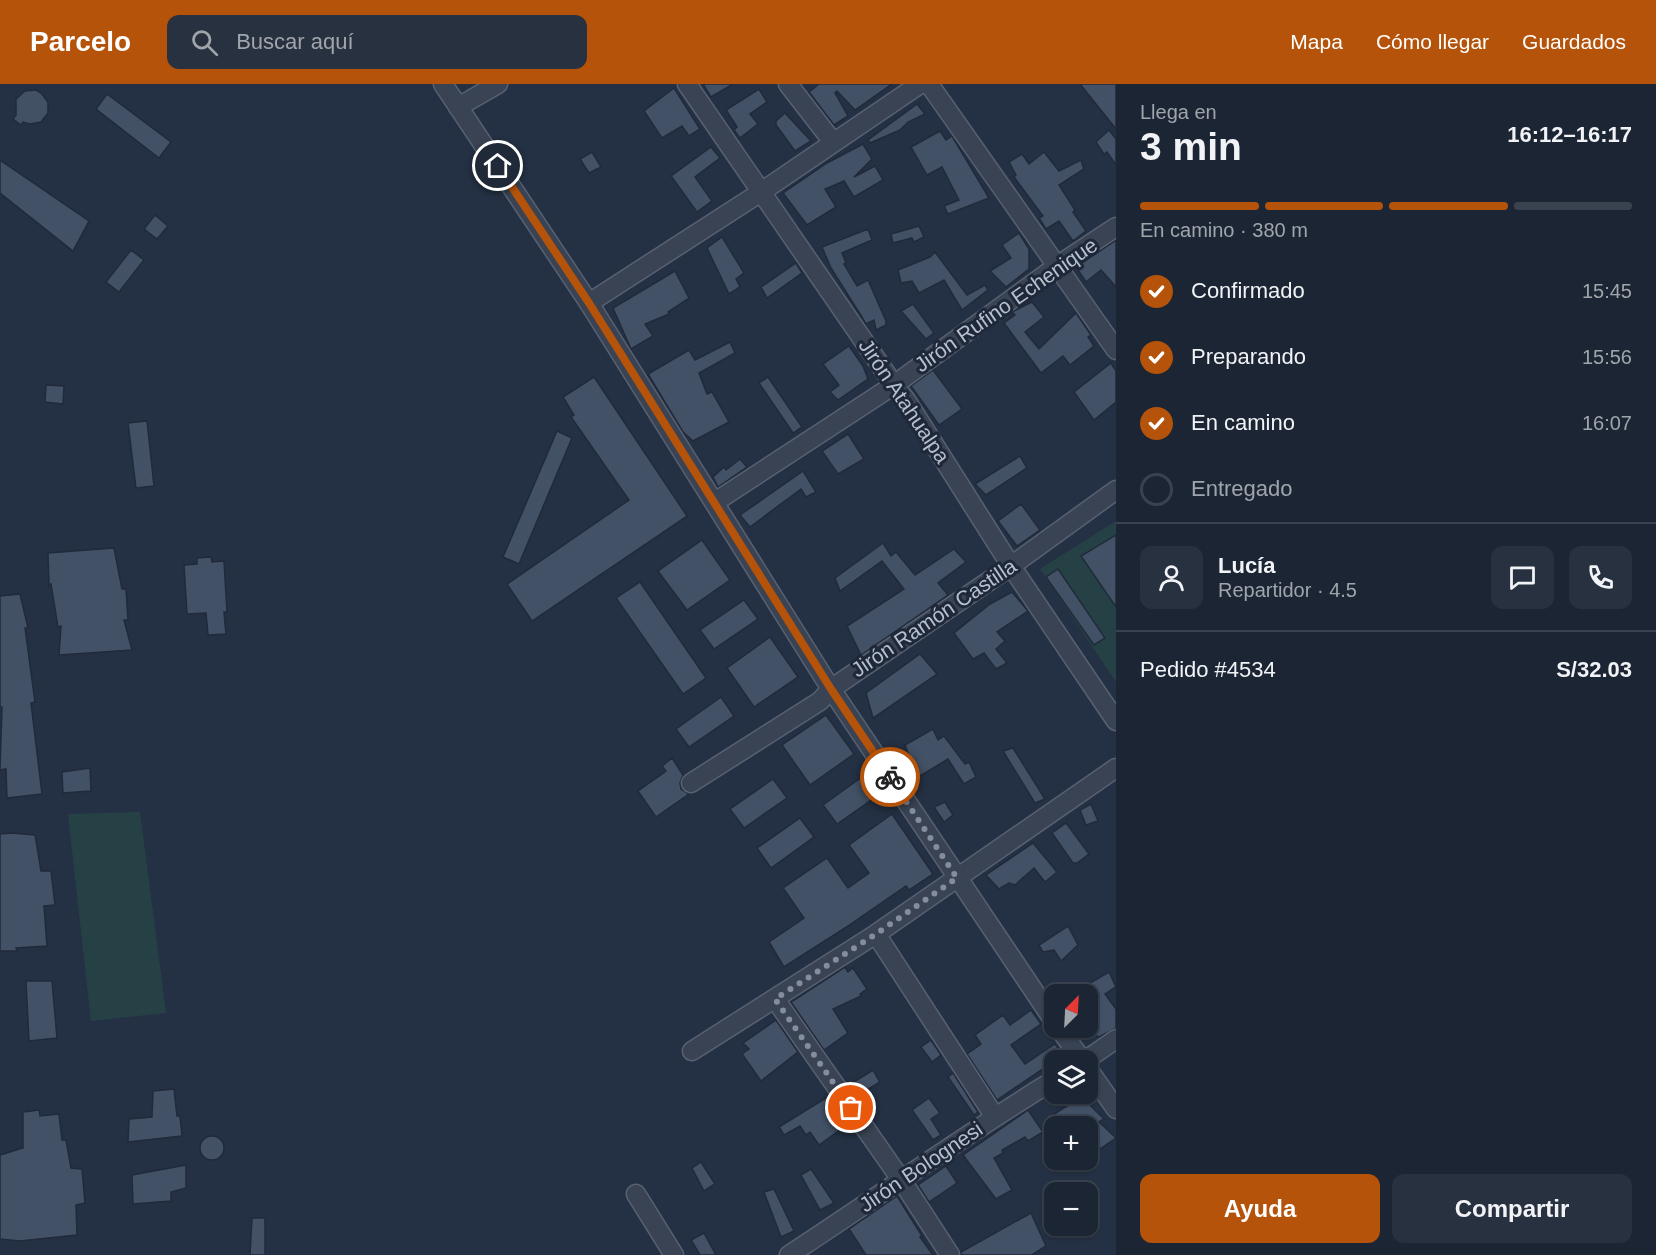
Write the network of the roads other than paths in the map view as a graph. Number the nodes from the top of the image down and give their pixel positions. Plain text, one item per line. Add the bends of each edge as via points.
1 (443, 84) edge
2 (498, 84) edge
3 (687, 84) edge
4 (788, 84) edge
5 (920, 84) edge
6 (929, 84) edge
7 (458, 107) junction
8 (832, 142) junction
9 (761, 192) junction
10 (1116, 227) edge
11 (1057, 266) junction
12 (589, 303) junction
13 (1116, 350) edge
14 (894, 385) junction
15 (1116, 490) edge
16 (715, 502) junction
17 (1011, 566) junction
18 (831, 689) junction
19 (1116, 721) edge
20 (1116, 768) edge
21 (691, 783) dead end
22 (957, 878) junction
23 (876, 934) junction
24 (775, 999) junction
25 (1044, 1006) edge
26 (1116, 1039) edge
27 (692, 1051) dead end
28 (1098, 1052) edge
29 (1098, 1083) edge
30 (1044, 1086) edge
31 (1116, 1109) edge
32 (995, 1117) junction
33 (902, 1181) junction
34 (636, 1194) dead end
35 (674, 1255) edge
36 (789, 1255) edge
37 (950, 1255) edge

1 - 7 street
2 - 7 street
3 - 9 street, Jirón Atahualpa
4 - 8 street
5 - 8 street
6 - 11 street
7 - 12 street
8 - 9 street
9 - 12 street
9 - 14 street, Jirón Atahualpa
10 - 11 street, Jirón Rufino Echenique
11 - 13 street
11 - 14 street, Jirón Rufino Echenique
12 - 16 street
14 - 16 street, Jirón Rufino Echenique
14 - 17 street, Jirón Atahualpa
15 - 17 street, Jirón Ramón Castilla
16 - 18 street
17 - 18 street, Jirón Ramón Castilla
17 - 19 street, Jirón Atahualpa
18 - 21 street, Jirón Ramón Castilla via 820,701
18 - 22 street
20 - 22 street
22 - 23 street
22 - 25 street
23 - 24 street
23 - 32 street
24 - 27 street
24 - 33 street
26 - 28 street
29 - 31 street
30 - 32 street, Jirón Bolognesi
32 - 33 street, Jirón Bolognesi
33 - 36 street, Jirón Bolognesi
33 - 37 street
34 - 35 street

